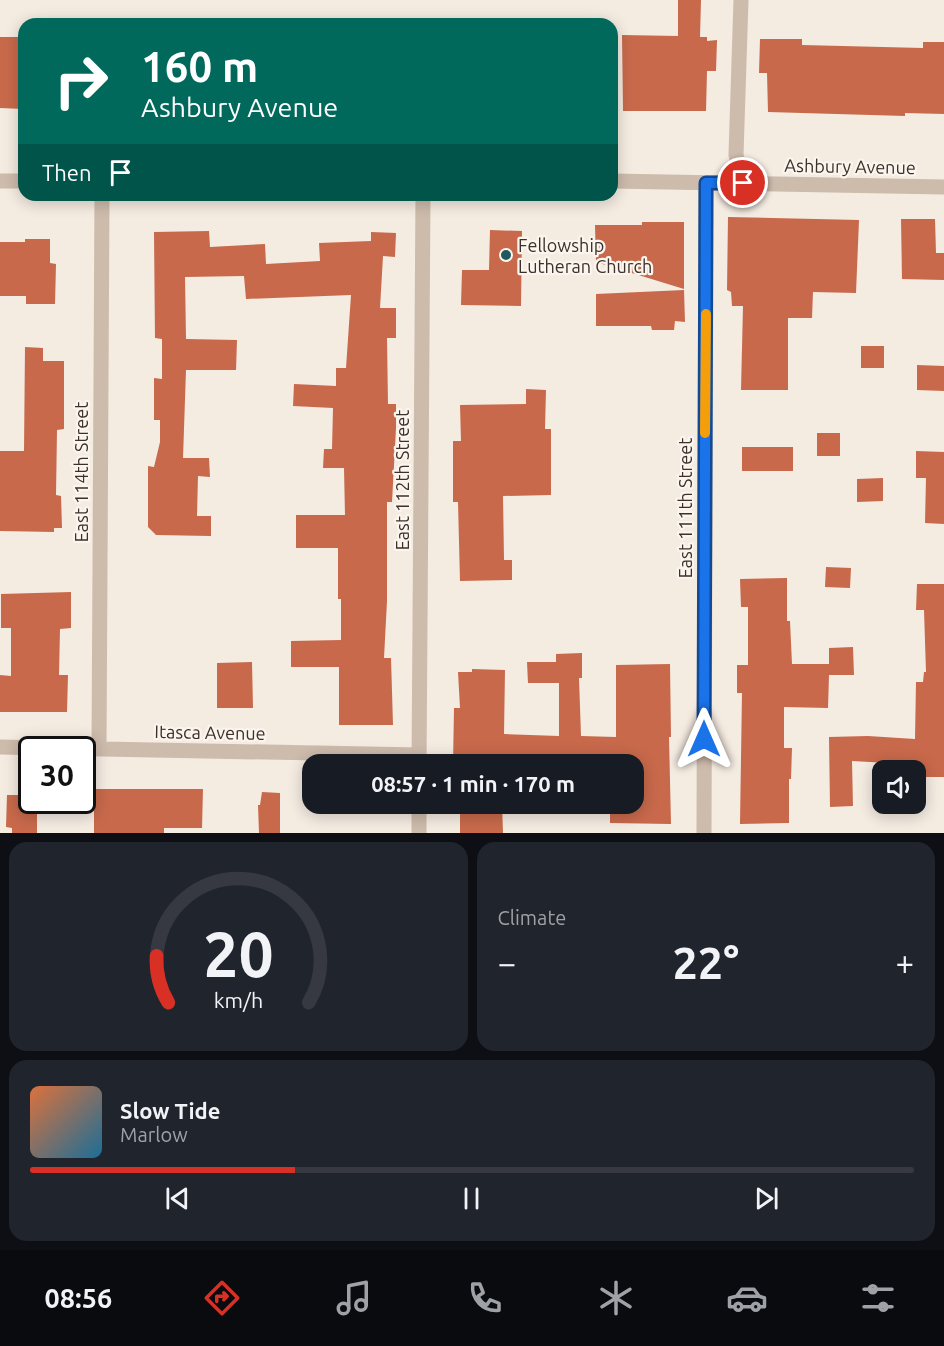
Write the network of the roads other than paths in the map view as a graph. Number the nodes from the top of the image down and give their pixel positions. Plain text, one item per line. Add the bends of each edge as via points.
1 (741, 0) edge
2 (0, 181) edge
3 (18, 181) edge
4 (618, 181) edge
5 (706, 183) junction
6 (743, 183) junction
7 (944, 187) edge
8 (102, 201) edge
9 (423, 201) edge
10 (0, 747) edge
11 (99, 749) junction
12 (419, 754) edge
13 (302, 756) edge
14 (419, 814) edge
15 (419, 833) edge
16 (704, 833) edge

1 - 6 street via 736,155
2 - 3 street
4 - 5 street, Ashbury Avenue
5 - 6 street, Ashbury Avenue
5 - 16 street, East 111th Street
6 - 7 street, Ashbury Avenue
8 - 11 street, East 114th Street
9 - 12 street, East 112th Street
10 - 11 street, Itasca Avenue
11 - 13 street, Itasca Avenue
14 - 15 street

